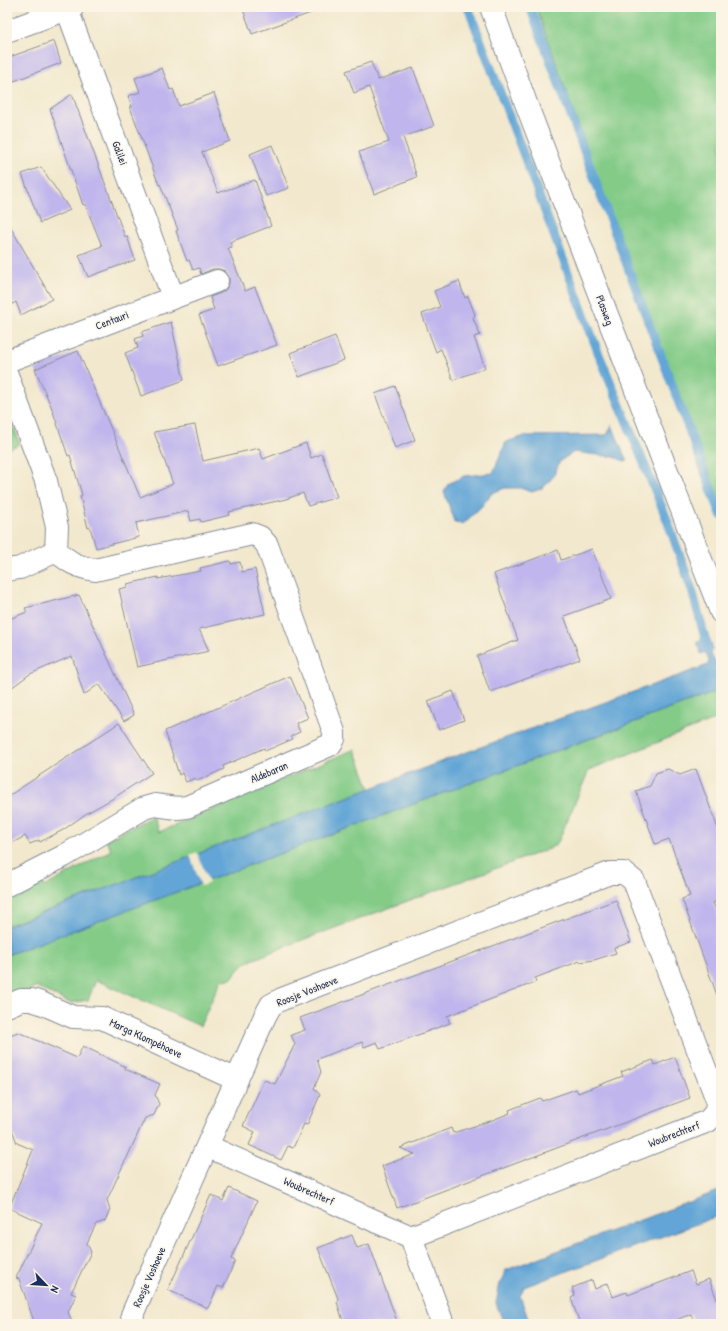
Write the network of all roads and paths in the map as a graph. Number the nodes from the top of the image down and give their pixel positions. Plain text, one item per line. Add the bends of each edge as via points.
1 (491, 7) edge
2 (70, 8) edge
3 (7, 31) edge
4 (217, 281) dead end
5 (174, 297) junction
6 (7, 361) edge
7 (7, 375) edge
8 (56, 551) junction
9 (7, 570) edge
10 (721, 612) edge
11 (624, 873) joint
12 (7, 886) edge
13 (7, 1006) edge
14 (237, 1080) junction
15 (207, 1146) junction
16 (411, 1237) junction
17 (134, 1324) edge
18 (443, 1324) edge

1 - 10 street, Plasweg
2 - 3 street
2 - 5 street, Galilei
4 - 5 street, Centauri
5 - 6 street, Centauri
7 - 8 street via 46,481 57,527
8 - 9 street via 20,568
8 - 12 street, Aldebaran via 68,561 95,570 252,534 260,537 267,545 334,732 334,739 330,745 187,807 155,805 144,808 64,856
11 - 14 street, Roosje Voshoeve via 610,873 282,999 271,1005
11 - 16 street, Woubrechterf via 634,881 717,1100 716,1112 708,1121
13 - 14 street, Marga Klompéhoeve via 22,1000 32,1000 73,1017 102,1018
14 - 15 street, Roosje Voshoeve
15 - 16 street, Woubrechterf
15 - 17 street, Roosje Voshoeve via 138,1301 132,1316
16 - 18 street

